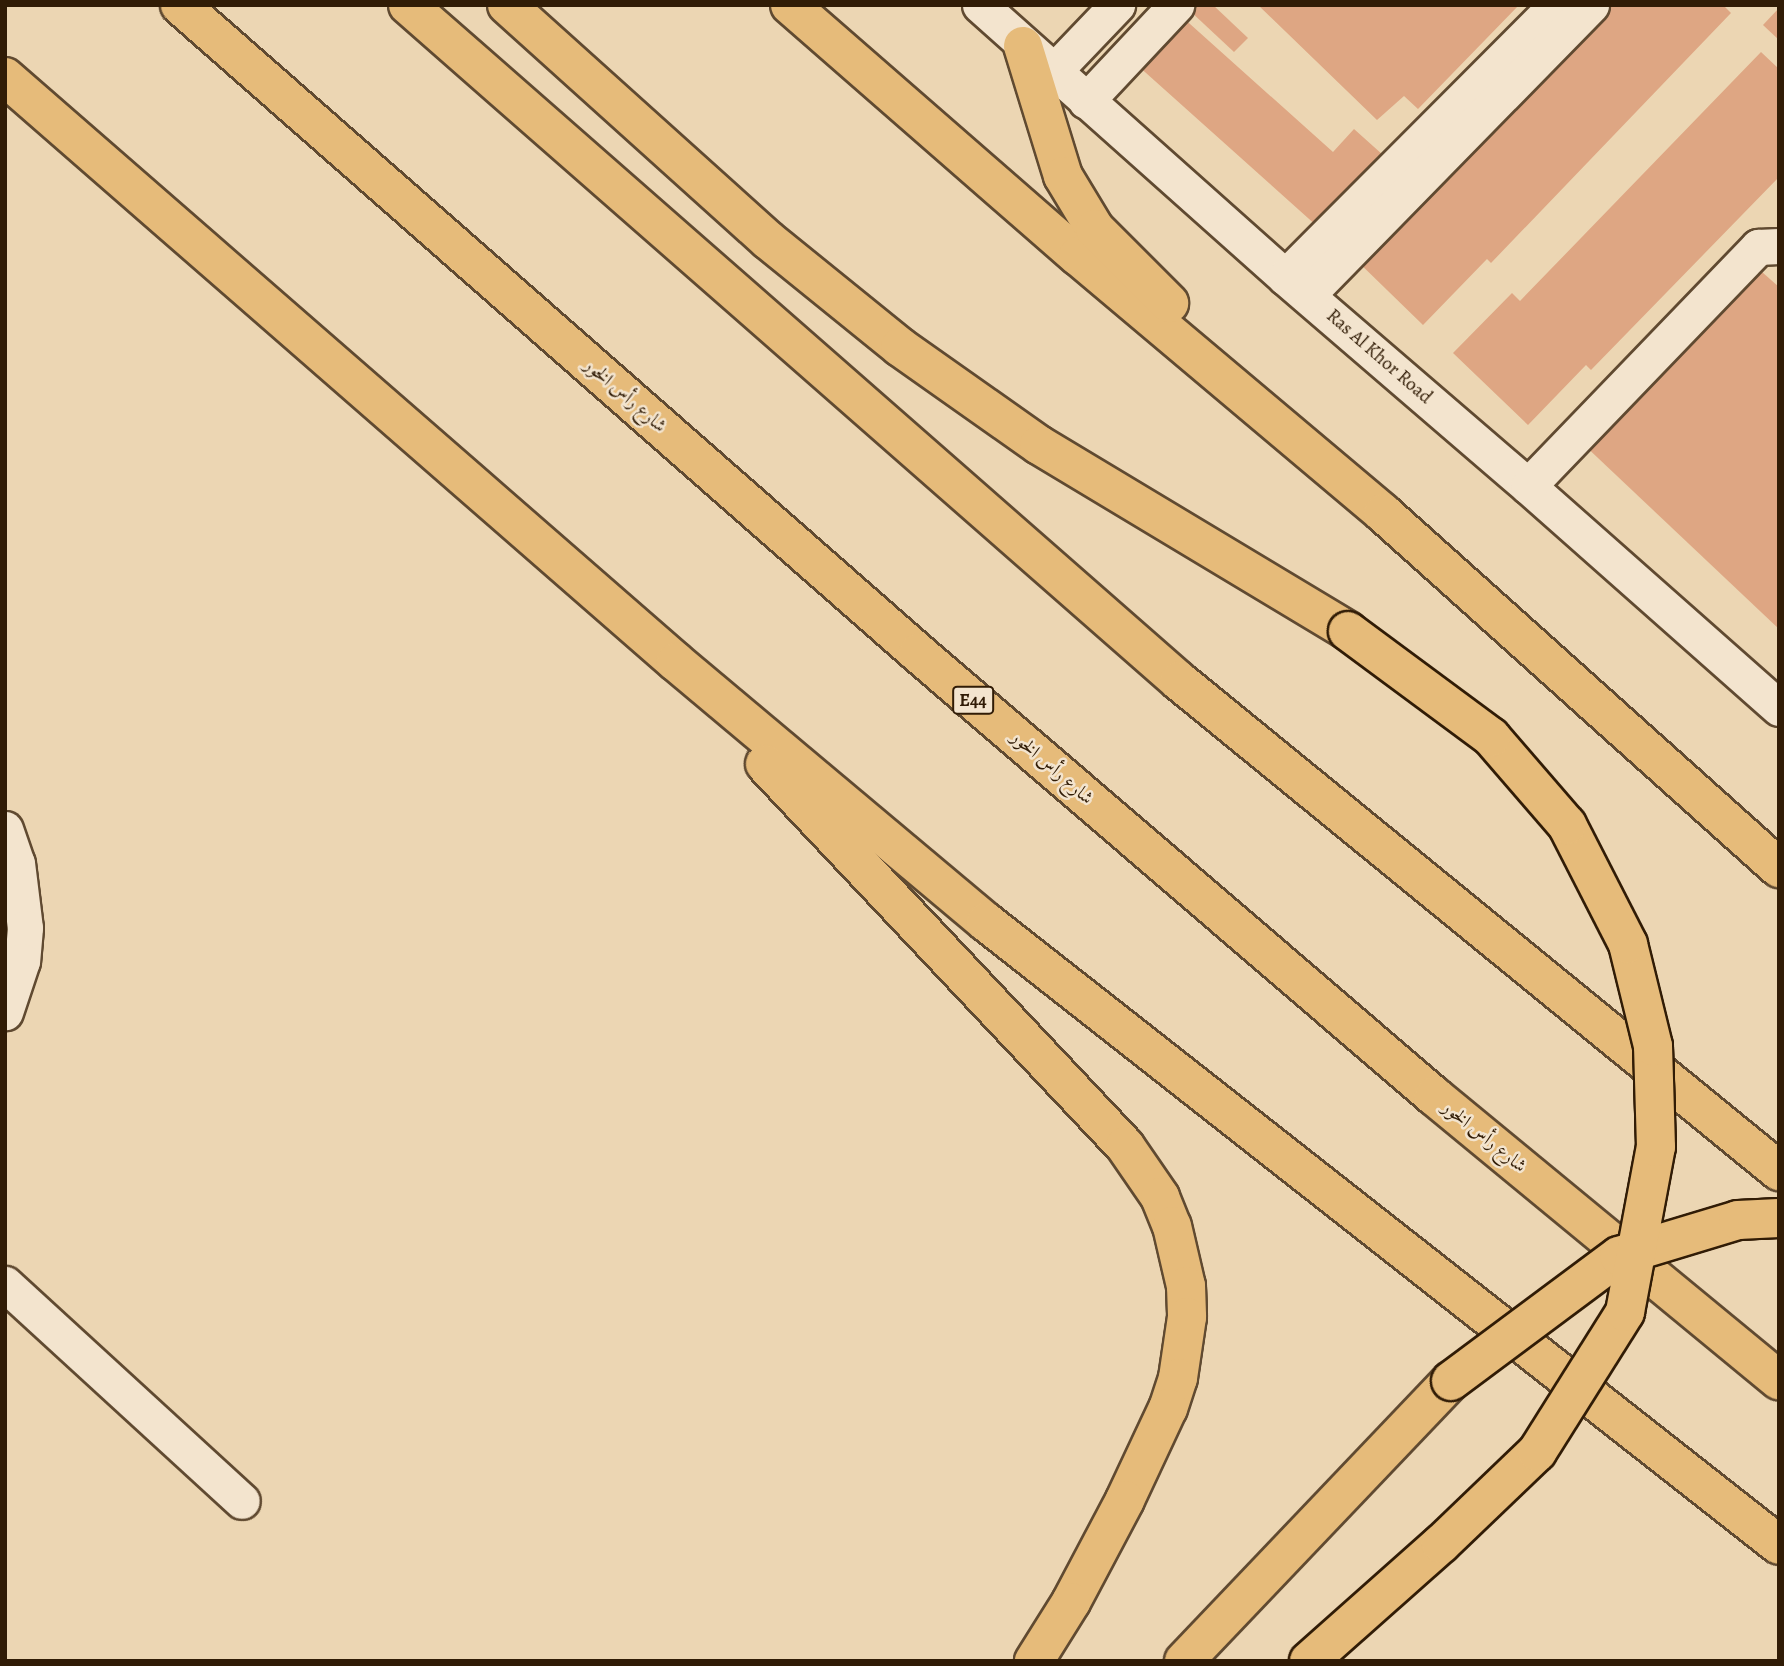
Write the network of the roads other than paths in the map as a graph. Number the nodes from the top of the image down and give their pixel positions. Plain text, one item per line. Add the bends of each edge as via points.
1 (180, 5) edge
2 (408, 5) edge
3 (507, 5) edge
4 (790, 5) edge
5 (980, 5) edge
6 (1118, 5) edge
7 (1176, 5) edge
8 (1556, 5) edge
9 (1591, 5) edge
10 (1023, 46) junction
11 (1053, 72) junction
12 (5, 77) edge
13 (1086, 101) junction
14 (1779, 246) edge
15 (1296, 286) junction
16 (1528, 486) junction
17 (1383, 513) junction
18 (676, 662) junction
19 (1779, 708) edge
20 (5, 829) edge
21 (1779, 868) edge
22 (5, 1012) edge
23 (1779, 1171) edge
24 (1779, 1218) edge
25 (5, 1284) edge
26 (1779, 1380) edge
27 (242, 1501) dead end
28 (1779, 1545) edge
29 (1034, 1661) edge
30 (1184, 1661) edge
31 (1309, 1661) edge

1 - 26 highway, شارع رأس الخور / E44 via 939,671 1434,1096
2 - 23 highway via 1179,681
3 - 31 highway, bridge via 768,240 900,347 1038,445 1348,631 1491,737 1567,825 1628,944 1653,1046 1656,1147 1625,1312 1537,1452
4 - 17 highway
5 - 10 street, Ras Al Khor Road
6 - 11 street
7 - 13 street
8 - 15 street
9 - 15 street
10 - 11 street, Ras Al Khor Road
10 - 17 highway via 1063,176 1095,229
11 - 13 street, Ras Al Khor Road
12 - 18 highway
13 - 15 street, Ras Al Khor Road
14 - 16 street via 1758,247
15 - 16 street, Ras Al Khor Road
16 - 19 street, Ras Al Khor Road
17 - 21 highway
18 - 28 highway via 986,922
18 - 29 highway via 755,753 1125,1146 1144,1170 1172,1226 1186,1286 1187,1317 1175,1388 1099,1551
20 - 22 street via 17,863 25,928 22,961
24 - 30 highway, bridge via 1738,1220 1619,1256 1451,1381
25 - 27 street

